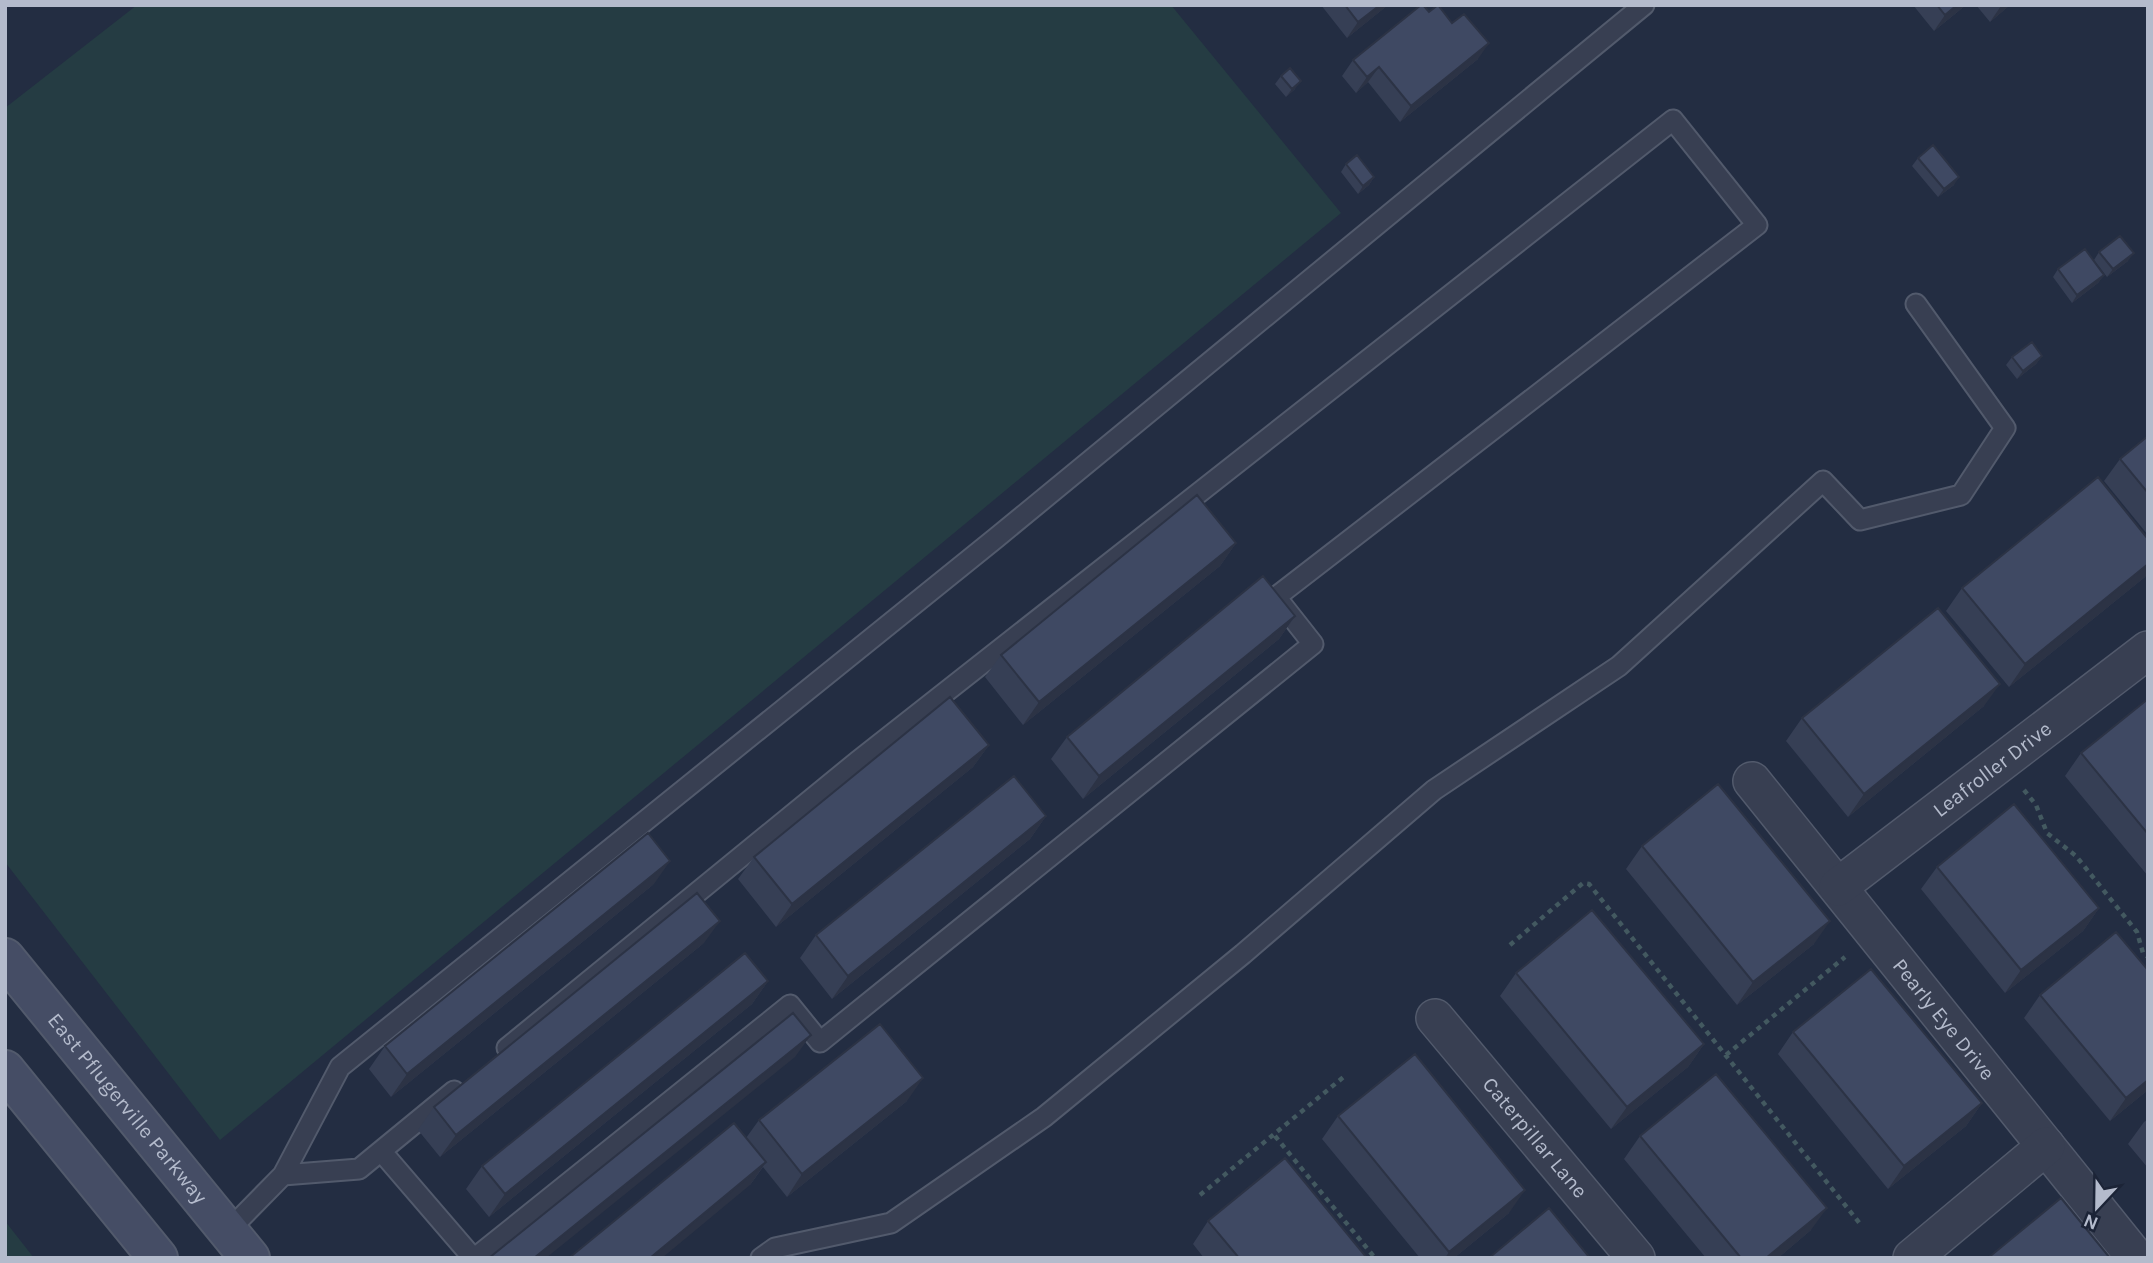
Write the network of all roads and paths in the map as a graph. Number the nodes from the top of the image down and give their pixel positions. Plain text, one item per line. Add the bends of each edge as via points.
1 (1644, 5) edge
2 (1916, 304) dead end
3 (2148, 650) edge
4 (1752, 781) dead end
5 (2022, 788) dead end
6 (1838, 887) junction
7 (1510, 945) dead end
8 (1849, 954) dead end
9 (2148, 957) edge
10 (5, 958) edge
11 (1435, 1018) dead end
12 (1726, 1055) junction
13 (497, 1056) edge
14 (5, 1070) edge
15 (1346, 1075) dead end
16 (466, 1082) edge
17 (1275, 1136) junction
18 (2046, 1146) junction
19 (381, 1151) junction
20 (283, 1175) junction
21 (1200, 1195) dead end
22 (1861, 1225) dead end
23 (239, 1245) edge
24 (158, 1258) edge
25 (474, 1258) edge
26 (761, 1258) edge
27 (1375, 1258) edge
28 (1636, 1258) edge
29 (1912, 1258) edge
30 (2136, 1258) edge

1 - 20 lane via 1007,529 340,1067
2 - 26 lane via 2005,428 1961,495 1860,520 1823,481 1619,666 1434,790 1044,1116 891,1223 775,1248
3 - 6 street, Leafroller Drive
4 - 6 street, Pearly Eye Drive
5 - 9 path via 2036,805 2047,833 2076,856 2137,932
6 - 18 street, Pearly Eye Drive
7 - 12 path via 1583,883 1589,884
8 - 12 path
10 - 23 main road, East Pflugerville Parkway
11 - 28 street, Caterpillar Lane
12 - 22 path
13 - 25 lane via 858,761 1673,120 1757,225 1276,597 1313,644 820,1042 790,1005
14 - 24 main road
15 - 17 path
16 - 19 lane
17 - 21 path
17 - 27 path
18 - 29 street
18 - 30 street, Pearly Eye Drive
19 - 20 lane via 359,1169
19 - 25 lane
20 - 23 lane

